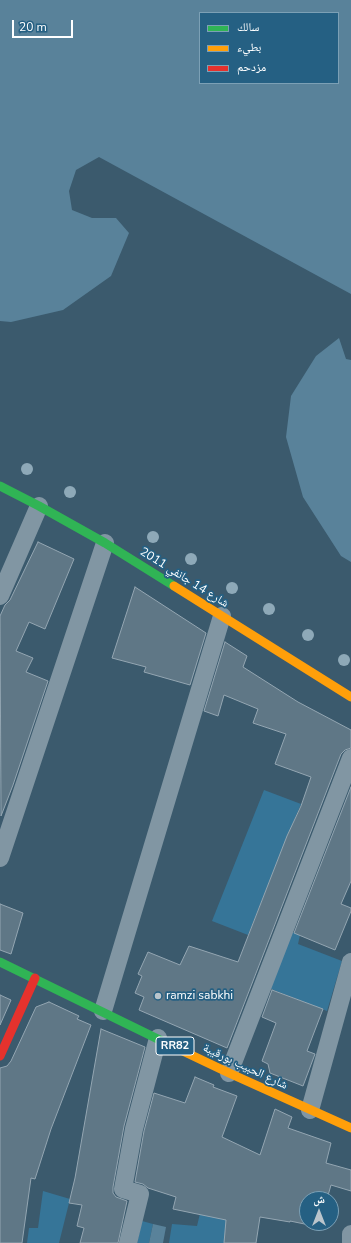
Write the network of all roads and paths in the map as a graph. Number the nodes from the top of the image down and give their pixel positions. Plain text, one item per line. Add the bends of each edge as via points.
1 (0, 486) edge
2 (39, 506) junction
3 (105, 543) junction
4 (0, 596) edge
5 (222, 616) junction
6 (351, 696) edge
7 (351, 758) edge
8 (0, 858) edge
9 (0, 962) edge
10 (351, 962) edge
11 (35, 978) junction
12 (103, 1011) junction
13 (158, 1038) junction
14 (0, 1056) edge
15 (229, 1073) junction
16 (310, 1110) junction
17 (351, 1128) edge
18 (351, 1234) edge
19 (128, 1243) edge
20 (351, 1243) edge

1 - 2 street, شارع 14 جانفي 2011
2 - 3 street, شارع 14 جانفي 2011
2 - 4 street
3 - 5 street, شارع 14 جانفي 2011
3 - 8 street
5 - 6 street, شارع 14 جانفي 2011
5 - 12 street
7 - 15 street
9 - 11 street, شارع الحبيب بورقيبة / RR82
10 - 16 street
11 - 12 street, شارع الحبيب بورقيبة / RR82
11 - 14 street
12 - 13 street, شارع الحبيب بورقيبة / RR82
13 - 15 street, شارع الحبيب بورقيبة / RR82
13 - 19 street via 134,1129 123,1189 140,1194
15 - 16 street, شارع الحبيب بورقيبة / RR82
16 - 17 street, شارع الحبيب بورقيبة / RR82
18 - 20 street

